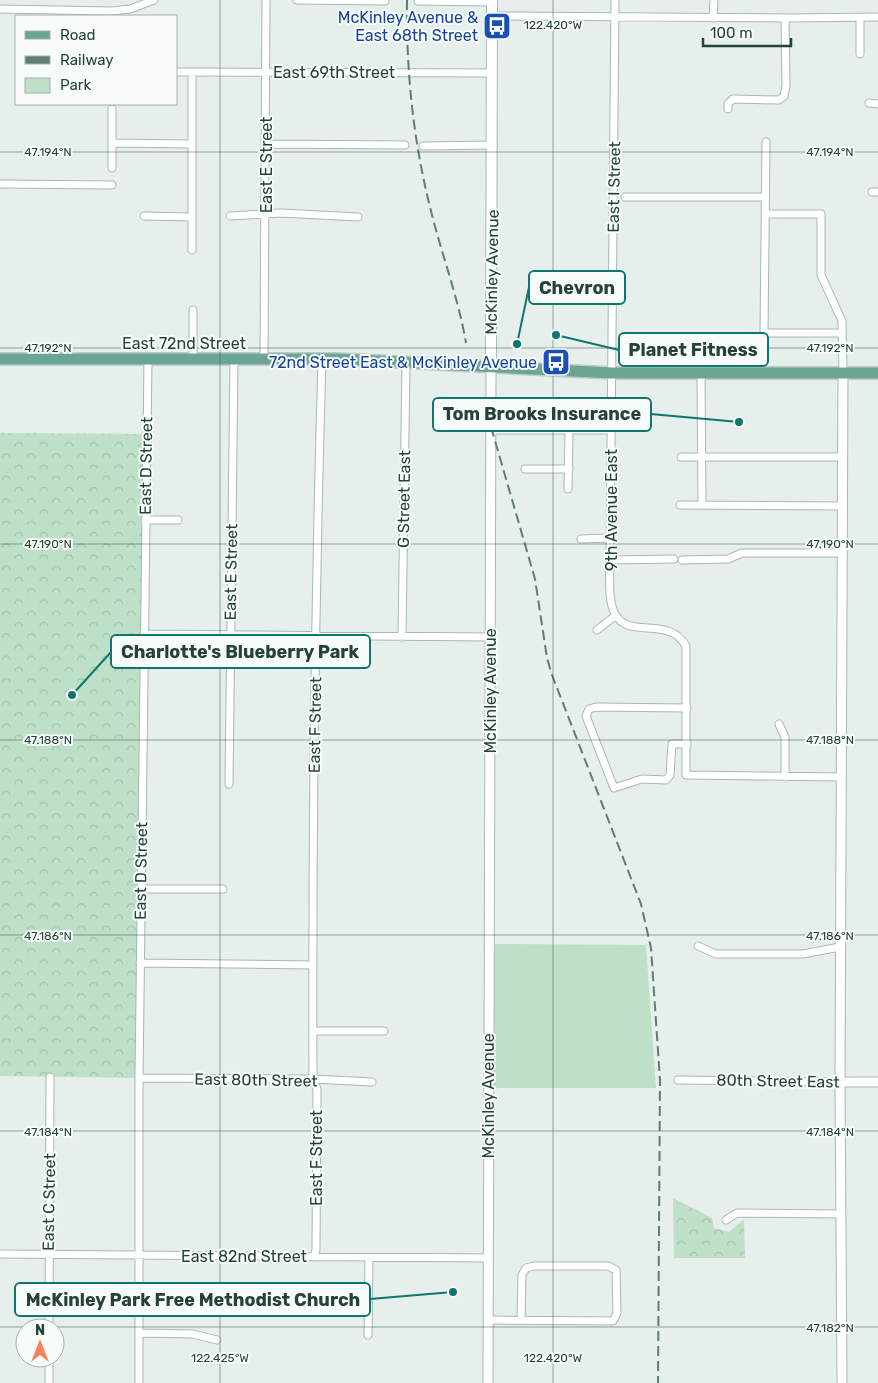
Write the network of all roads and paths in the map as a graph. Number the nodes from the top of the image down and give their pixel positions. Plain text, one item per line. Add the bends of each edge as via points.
1 (154, 0) edge
2 (266, 0) edge
3 (297, 0) edge
4 (418, 0) edge
5 (615, 0) edge
6 (714, 0) edge
7 (385, 1) edge
8 (492, 1) edge
9 (0, 9) edge
10 (112, 14) edge
11 (493, 16) junction
12 (615, 17) junction
13 (878, 17) edge
14 (714, 18) junction
15 (785, 18) junction
16 (860, 18) junction
17 (860, 54) dead end
18 (178, 72) edge
19 (192, 72) junction
20 (265, 72) junction
21 (492, 73) junction
22 (869, 104) dead end
23 (878, 104) edge
24 (112, 109) dead end
25 (728, 109) dead end
26 (766, 142) dead end
27 (112, 143) junction
28 (192, 144) junction
29 (266, 144) junction
30 (405, 145) dead end
31 (423, 146) dead end
32 (493, 146) junction
33 (112, 168) dead end
34 (0, 184) edge
35 (112, 185) dead end
36 (765, 197) junction
37 (625, 198) dead end
38 (266, 214) junction
39 (765, 214) junction
40 (144, 216) dead end
41 (230, 216) dead end
42 (192, 217) junction
43 (358, 217) dead end
44 (192, 250) dead end
45 (193, 310) dead end
46 (842, 333) junction
47 (0, 359) edge
48 (148, 359) junction
49 (193, 359) junction
50 (234, 359) junction
51 (264, 359) junction
52 (322, 359) junction
53 (406, 362) junction
54 (491, 368) junction
55 (878, 372) edge
56 (612, 373) junction
57 (701, 373) junction
58 (843, 373) junction
59 (491, 430) junction
60 (612, 430) junction
61 (569, 431) junction
62 (681, 457) dead end
63 (701, 457) junction
64 (843, 457) junction
65 (569, 469) junction
66 (525, 470) dead end
67 (568, 489) dead end
68 (680, 504) dead end
69 (702, 505) junction
70 (843, 506) junction
71 (146, 520) junction
72 (178, 520) dead end
73 (610, 538) junction
74 (581, 539) dead end
75 (843, 553) junction
76 (674, 559) dead end
77 (610, 560) junction
78 (682, 560) dead end
79 (615, 616) junction
80 (597, 630) dead end
81 (144, 634) junction
82 (231, 634) junction
83 (316, 635) junction
84 (402, 636) junction
85 (490, 637) junction
86 (687, 708) junction
87 (779, 724) dead end
88 (686, 744) junction
89 (785, 777) junction
90 (841, 777) junction
91 (229, 784) dead end
92 (141, 889) junction
93 (222, 890) dead end
94 (698, 946) dead end
95 (840, 948) junction
96 (140, 963) junction
97 (313, 965) junction
98 (313, 1030) junction
99 (384, 1031) dead end
100 (50, 1077) dead end
101 (139, 1078) junction
102 (313, 1079) junction
103 (678, 1080) dead end
104 (372, 1082) dead end
105 (840, 1082) junction
106 (878, 1082) edge
107 (841, 1214) junction
108 (726, 1220) dead end
109 (0, 1254) edge
110 (49, 1255) junction
111 (140, 1255) junction
112 (314, 1256) junction
113 (369, 1258) junction
114 (489, 1258) junction
115 (49, 1318) edge
116 (521, 1319) junction
117 (488, 1320) junction
118 (140, 1333) junction
119 (368, 1335) dead end
120 (217, 1340) dead end
121 (49, 1368) edge
122 (49, 1383) edge
123 (139, 1383) edge
124 (488, 1383) edge
125 (842, 1383) edge

1 - 10 street
2 - 20 street, East E Street
3 - 7 street
4 - 8 street
5 - 12 street, East I Street
6 - 14 street
8 - 11 main road, McKinley Avenue
9 - 10 street
11 - 12 street
11 - 21 main road, McKinley Avenue
12 - 14 street
12 - 56 street, East I Street
13 - 16 street
14 - 15 street
15 - 16 street
15 - 25 street via 784,96 778,100 733,100
16 - 17 street
18 - 19 street, East 69th Street
19 - 20 street, East 69th Street
19 - 28 street
20 - 21 street, East 69th Street
20 - 29 street, East E Street
21 - 32 main road, McKinley Avenue
22 - 23 street
24 - 27 street
26 - 36 street
27 - 28 street
27 - 33 street
28 - 42 street
29 - 30 street
29 - 38 street, East E Street
31 - 32 street
32 - 54 main road, McKinley Avenue
34 - 35 street
36 - 37 street
36 - 39 street
38 - 41 street
38 - 43 street
38 - 51 street, East E Street
39 - 46 street via 821,214 821,275 840,314
39 - 46 street via 764,333
40 - 42 street
42 - 44 street
45 - 49 street
46 - 58 street
47 - 48 main road, East 72nd Street
48 - 49 main road, East 72nd Street
48 - 71 street, East D Street
49 - 50 main road, East 72nd Street
50 - 51 main road, East 72nd Street
50 - 82 street, East E Street
51 - 52 main road, East 72nd Street
52 - 53 main road, East 72nd Street
52 - 83 street, East F Street
53 - 54 main road, East 72nd Street
53 - 84 street, G Street East
54 - 56 main road, East 72nd Street
54 - 59 street, McKinley Avenue
55 - 58 main road, East 72nd Street
56 - 57 main road, East 72nd Street
56 - 60 street, 9th Avenue East
57 - 58 main road, East 72nd Street
57 - 63 street
58 - 64 street
59 - 61 street
59 - 85 street, McKinley Avenue
60 - 61 street
60 - 73 street, 9th Avenue East
61 - 65 street
62 - 63 street
63 - 64 street
63 - 69 street
64 - 70 street
65 - 66 street
65 - 67 street
68 - 69 street
69 - 70 street
70 - 75 street
71 - 72 street
71 - 81 street, East D Street
73 - 74 street
73 - 77 street, 9th Avenue East
75 - 78 street via 742,553 728,559
75 - 90 street
76 - 77 street
77 - 79 street, 9th Avenue East via 610,600
79 - 80 street
79 - 86 street via 631,627 664,629 680,638 687,653
81 - 82 street
81 - 92 street, East D Street
82 - 83 street
82 - 91 street, East E Street
83 - 84 street
83 - 97 street, East F Street
84 - 85 street
85 - 114 street, McKinley Avenue
86 - 88 street
86 - 88 street via 601,707 587,710 586,716 614,788 642,779 666,780 670,775 672,744
87 - 89 street via 785,737
88 - 89 street via 686,775
89 - 90 street
90 - 95 street
92 - 93 street
92 - 96 street, East D Street
94 - 95 street via 716,954 803,954
95 - 105 street
96 - 97 street
96 - 101 street, East D Street
97 - 98 street, East F Street
98 - 99 street
98 - 102 street, East F Street
100 - 110 street, East C Street
101 - 102 street, East 80th Street
101 - 111 street, East D Street
102 - 104 street, East 80th Street
102 - 112 street, East F Street via 317,1089
103 - 105 street, 80th Street East
105 - 106 street, 80th Street East
105 - 107 street
107 - 108 street via 737,1213
107 - 125 street
109 - 110 street, East 82nd Street
110 - 111 street, East 82nd Street
110 - 115 street, East C Street
111 - 112 street, East 82nd Street
111 - 118 street, East D Street
112 - 113 street, East 82nd Street
113 - 114 street, East 82nd Street
113 - 119 street
114 - 117 street, McKinley Avenue
116 - 116 street via 522,1275 526,1268 608,1266 614,1268 618,1276 615,1319
116 - 117 street
117 - 124 street, McKinley Avenue
118 - 120 street via 193,1334
118 - 123 street, East D Street
121 - 122 street

